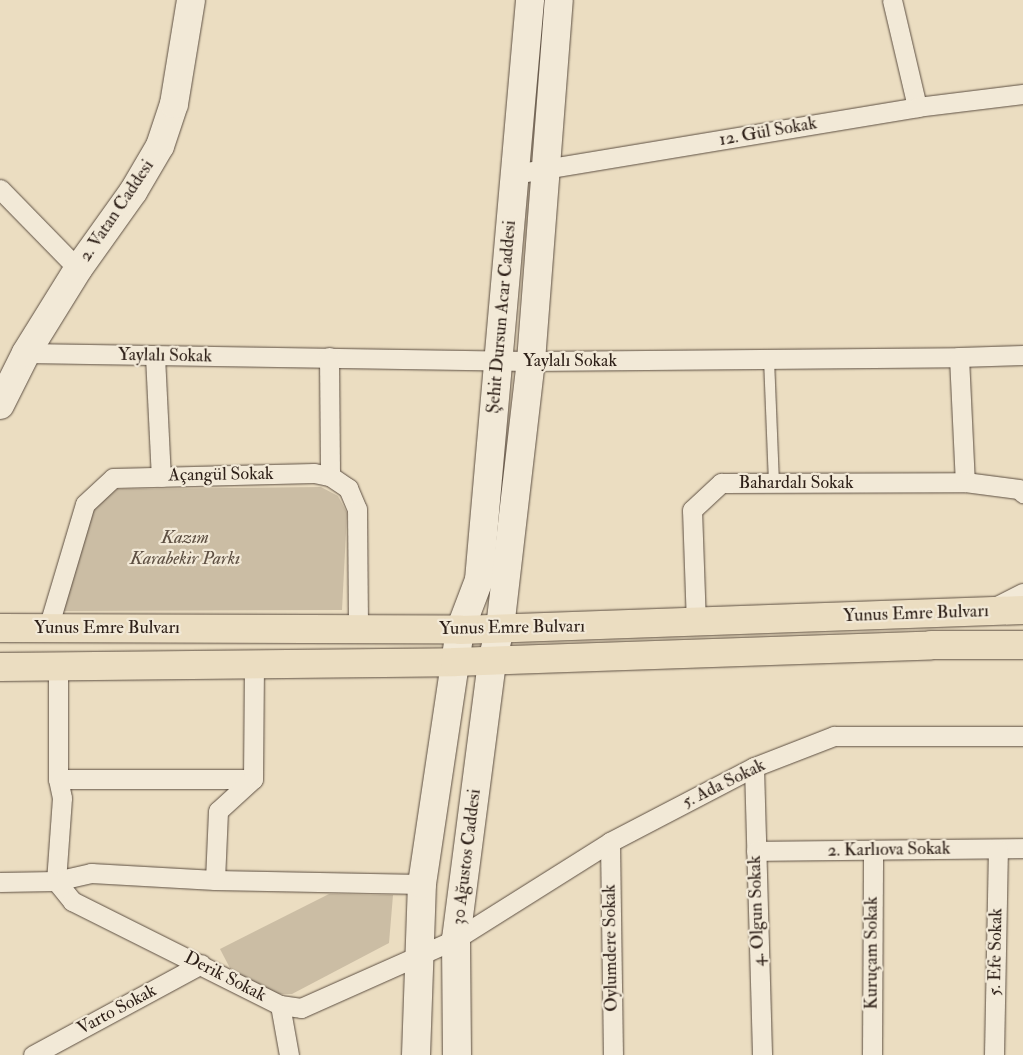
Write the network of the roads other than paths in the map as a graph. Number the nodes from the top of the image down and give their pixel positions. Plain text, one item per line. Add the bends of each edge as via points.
1 (191, 0) edge
2 (530, 0) edge
3 (559, 0) edge
4 (892, 0) edge
5 (1023, 94) edge
6 (917, 107) junction
7 (544, 170) junction
8 (514, 174) junction
9 (0, 189) edge
10 (78, 269) junction
11 (26, 354) junction
12 (1023, 355) edge
13 (155, 356) junction
14 (329, 357) junction
15 (959, 357) junction
16 (769, 359) junction
17 (498, 361) junction
18 (531, 362) junction
19 (0, 405) edge
20 (330, 476) junction
21 (161, 477) junction
22 (965, 482) junction
23 (774, 483) junction
24 (1023, 494) edge
25 (1023, 593) edge
26 (1023, 610) edge
27 (987, 611) junction
28 (696, 624) junction
29 (0, 628) edge
30 (48, 628) junction
31 (500, 628) junction
32 (460, 630) junction
33 (358, 631) junction
34 (1023, 646) edge
35 (492, 661) junction
36 (455, 662) junction
37 (254, 663) junction
38 (58, 664) junction
39 (0, 667) edge
40 (1023, 736) edge
41 (754, 767) junction
42 (58, 779) junction
43 (253, 779) junction
44 (610, 842) junction
45 (1023, 848) edge
46 (998, 849) junction
47 (873, 850) junction
48 (756, 851) junction
49 (215, 880) junction
50 (56, 881) junction
51 (1, 883) edge
52 (422, 884) junction
53 (456, 938) junction
54 (419, 958) junction
55 (201, 964) junction
56 (280, 1005) junction
57 (33, 1055) edge
58 (289, 1055) edge
59 (416, 1055) edge
60 (456, 1055) edge
61 (613, 1055) edge
62 (762, 1055) edge
63 (872, 1055) edge
64 (994, 1055) edge

1 - 10 main road, 2. Vatan Caddesi via 174,104 160,146 133,192
2 - 8 main road, Şehit Dursun Acar Caddesi
3 - 7 main road, Şehit Dursun Acar Caddesi
4 - 6 street
5 - 6 street, 12. Gül Sokak
6 - 7 street, 12. Gül Sokak
7 - 8 street, 12. Gül Sokak
7 - 18 main road, Şehit Dursun Acar Caddesi
8 - 17 main road, Şehit Dursun Acar Caddesi
9 - 10 street
10 - 11 main road, 2. Vatan Caddesi
11 - 13 street, Yaylalı Sokak
11 - 19 main road, 2. Vatan Caddesi
12 - 15 street, Yaylalı Sokak
13 - 14 street, Yaylalı Sokak
13 - 21 street
14 - 17 street, Yaylalı Sokak
14 - 20 street
15 - 16 street, Yaylalı Sokak
15 - 22 street
16 - 18 street, Yaylalı Sokak
16 - 23 lane
17 - 18 street, Yaylalı Sokak
17 - 32 main road, Şehit Dursun Acar Caddesi via 478,580
18 - 31 main road, Şehit Dursun Acar Caddesi
20 - 21 street, Açangül Sokak
20 - 33 street via 348,488 357,509
21 - 30 street, Açangül Sokak via 113,478 85,504
22 - 23 street, Bahardalı Sokak
22 - 24 street, Bahardalı Sokak via 1019,489
23 - 28 street, Bahardalı Sokak via 721,483 692,510
25 - 27 street
26 - 27 main road, Yunus Emre Bulvarı
27 - 28 main road, Yunus Emre Bulvarı
28 - 31 main road, Yunus Emre Bulvarı
29 - 30 main road, Yunus Emre Bulvarı
30 - 33 main road, Yunus Emre Bulvarı
31 - 32 main road, Yunus Emre Bulvarı
31 - 35 main road, Şehit Dursun Acar Caddesi
32 - 33 main road, Yunus Emre Bulvarı
32 - 36 main road, Şehit Dursun Acar Caddesi
34 - 35 main road, Yunus Emre Bulvarı via 931,645
35 - 36 main road, Yunus Emre Bulvarı
35 - 53 main road, 30 Ağustos Caddesi
36 - 37 main road, Yunus Emre Bulvarı
36 - 52 main road
37 - 38 main road, Yunus Emre Bulvarı
37 - 43 street
38 - 39 main road, Yunus Emre Bulvarı
38 - 42 street
40 - 41 street, 5. Ada Sokak via 834,736
41 - 44 street, 5. Ada Sokak
41 - 48 street, 4. Olgun Sokak
42 - 43 street
42 - 50 street via 62,798
43 - 49 street via 218,812
44 - 53 street, 5. Ada Sokak
44 - 61 street, Oylumdere Sokak
45 - 46 street, 2. Karlıova Sokak
46 - 47 street, 2. Karlıova Sokak
46 - 64 street, 5. Efe Sokak
47 - 48 street, 2. Karlıova Sokak
47 - 63 street, Kuruçam Sokak
48 - 62 street, 4. Olgun Sokak
49 - 50 street via 91,873
49 - 52 street
50 - 51 street
50 - 55 street, Derik Sokak via 72,901
52 - 54 main road
53 - 54 street, Derik Sokak
53 - 60 main road, 30 Ağustos Caddesi
54 - 56 street, Derik Sokak via 301,1008
54 - 59 main road
55 - 56 street, Derik Sokak
55 - 57 street, Varto Sokak
56 - 58 street

